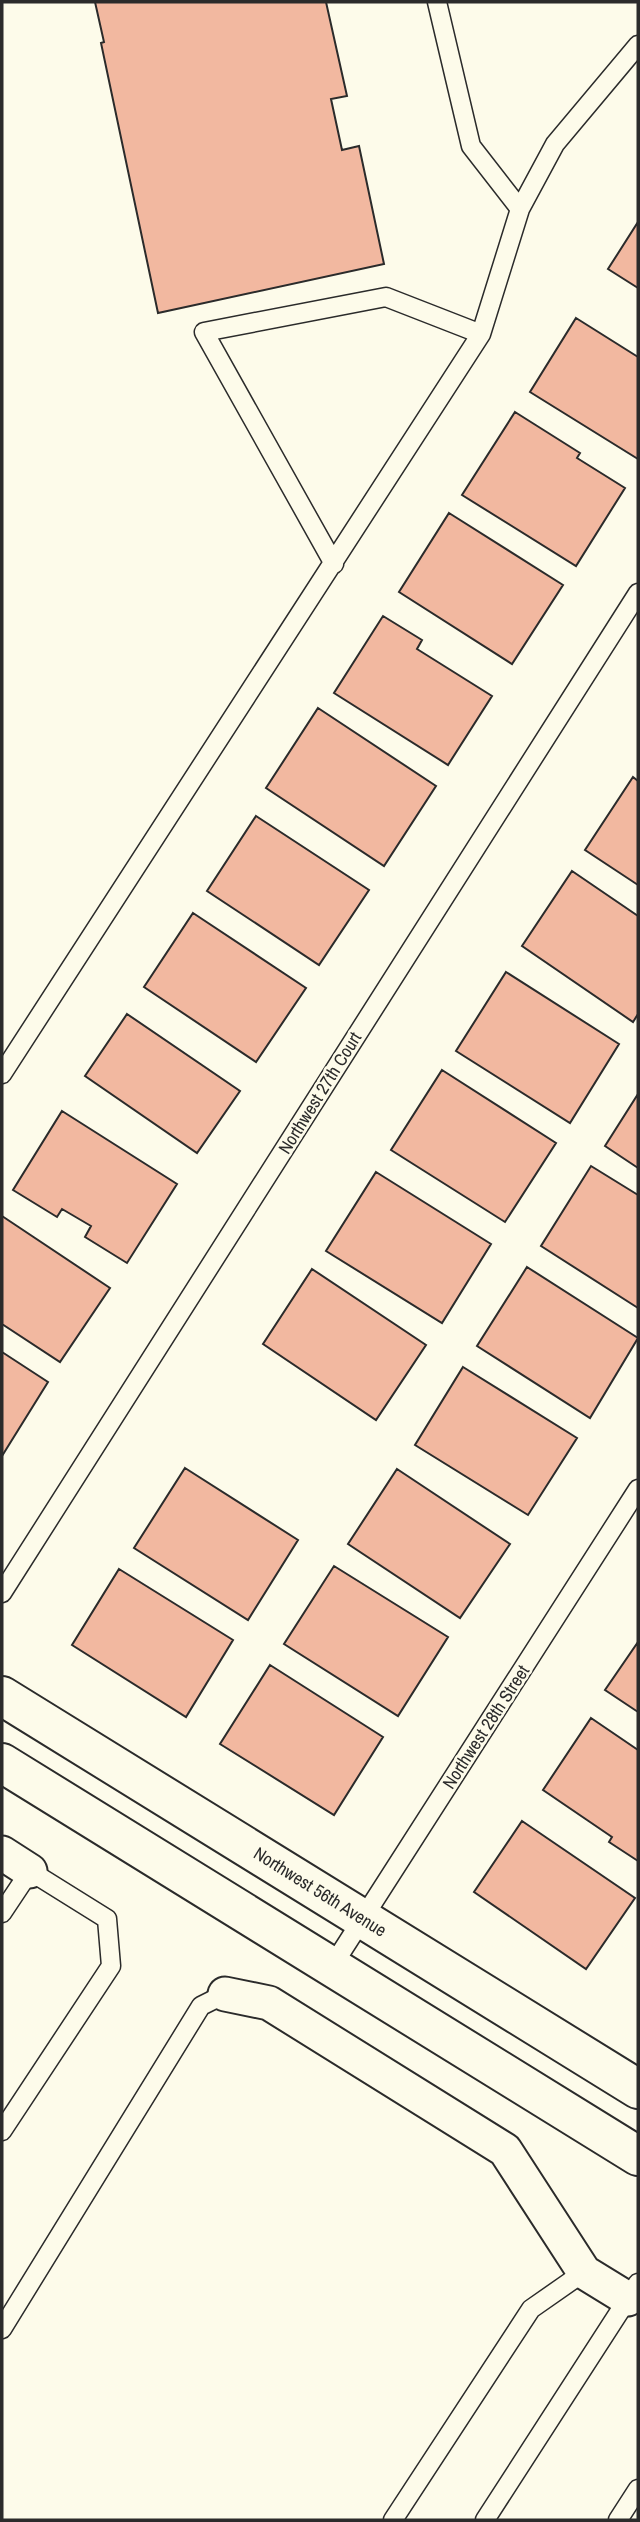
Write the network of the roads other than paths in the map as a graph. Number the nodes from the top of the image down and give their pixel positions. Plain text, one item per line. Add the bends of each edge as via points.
1 (437, 2) edge
2 (638, 45) edge
3 (520, 209) junction
4 (481, 334) junction
5 (334, 564) junction
6 (638, 593) edge
7 (2, 1074) edge
8 (638, 1489) edge
9 (2, 1593) edge
10 (2, 1696) edge
11 (2, 1763) edge
12 (2, 1853) edge
13 (30, 1871) junction
14 (2, 1913) edge
15 (363, 1919) junction
16 (332, 1965) junction
17 (225, 1993) joint
18 (638, 2089) edge
19 (2, 2131) edge
20 (638, 2156) edge
21 (584, 2272) junction
22 (633, 2291) edge
23 (2, 2329) edge
24 (638, 2488) edge
25 (393, 2520) edge
26 (485, 2520) edge
27 (618, 2520) edge

1 - 3 lane via 471,146
2 - 3 lane via 555,144
3 - 4 lane
4 - 5 lane
4 - 5 lane via 386,297 204,332
5 - 7 lane
6 - 9 lane, Northwest 27th Court
8 - 15 lane, Northwest 28th Street
10 - 15 street, Northwest 56th Avenue
11 - 16 street
12 - 13 street
13 - 14 lane
13 - 19 lane via 107,1919 111,1966
15 - 16 lane, Northwest 28th Street
15 - 18 street, Northwest 56th Avenue
16 - 20 street
17 - 21 street via 269,2003 505,2150
17 - 23 lane via 201,2007
21 - 22 street
21 - 25 lane via 531,2309
22 - 26 lane
24 - 27 lane

